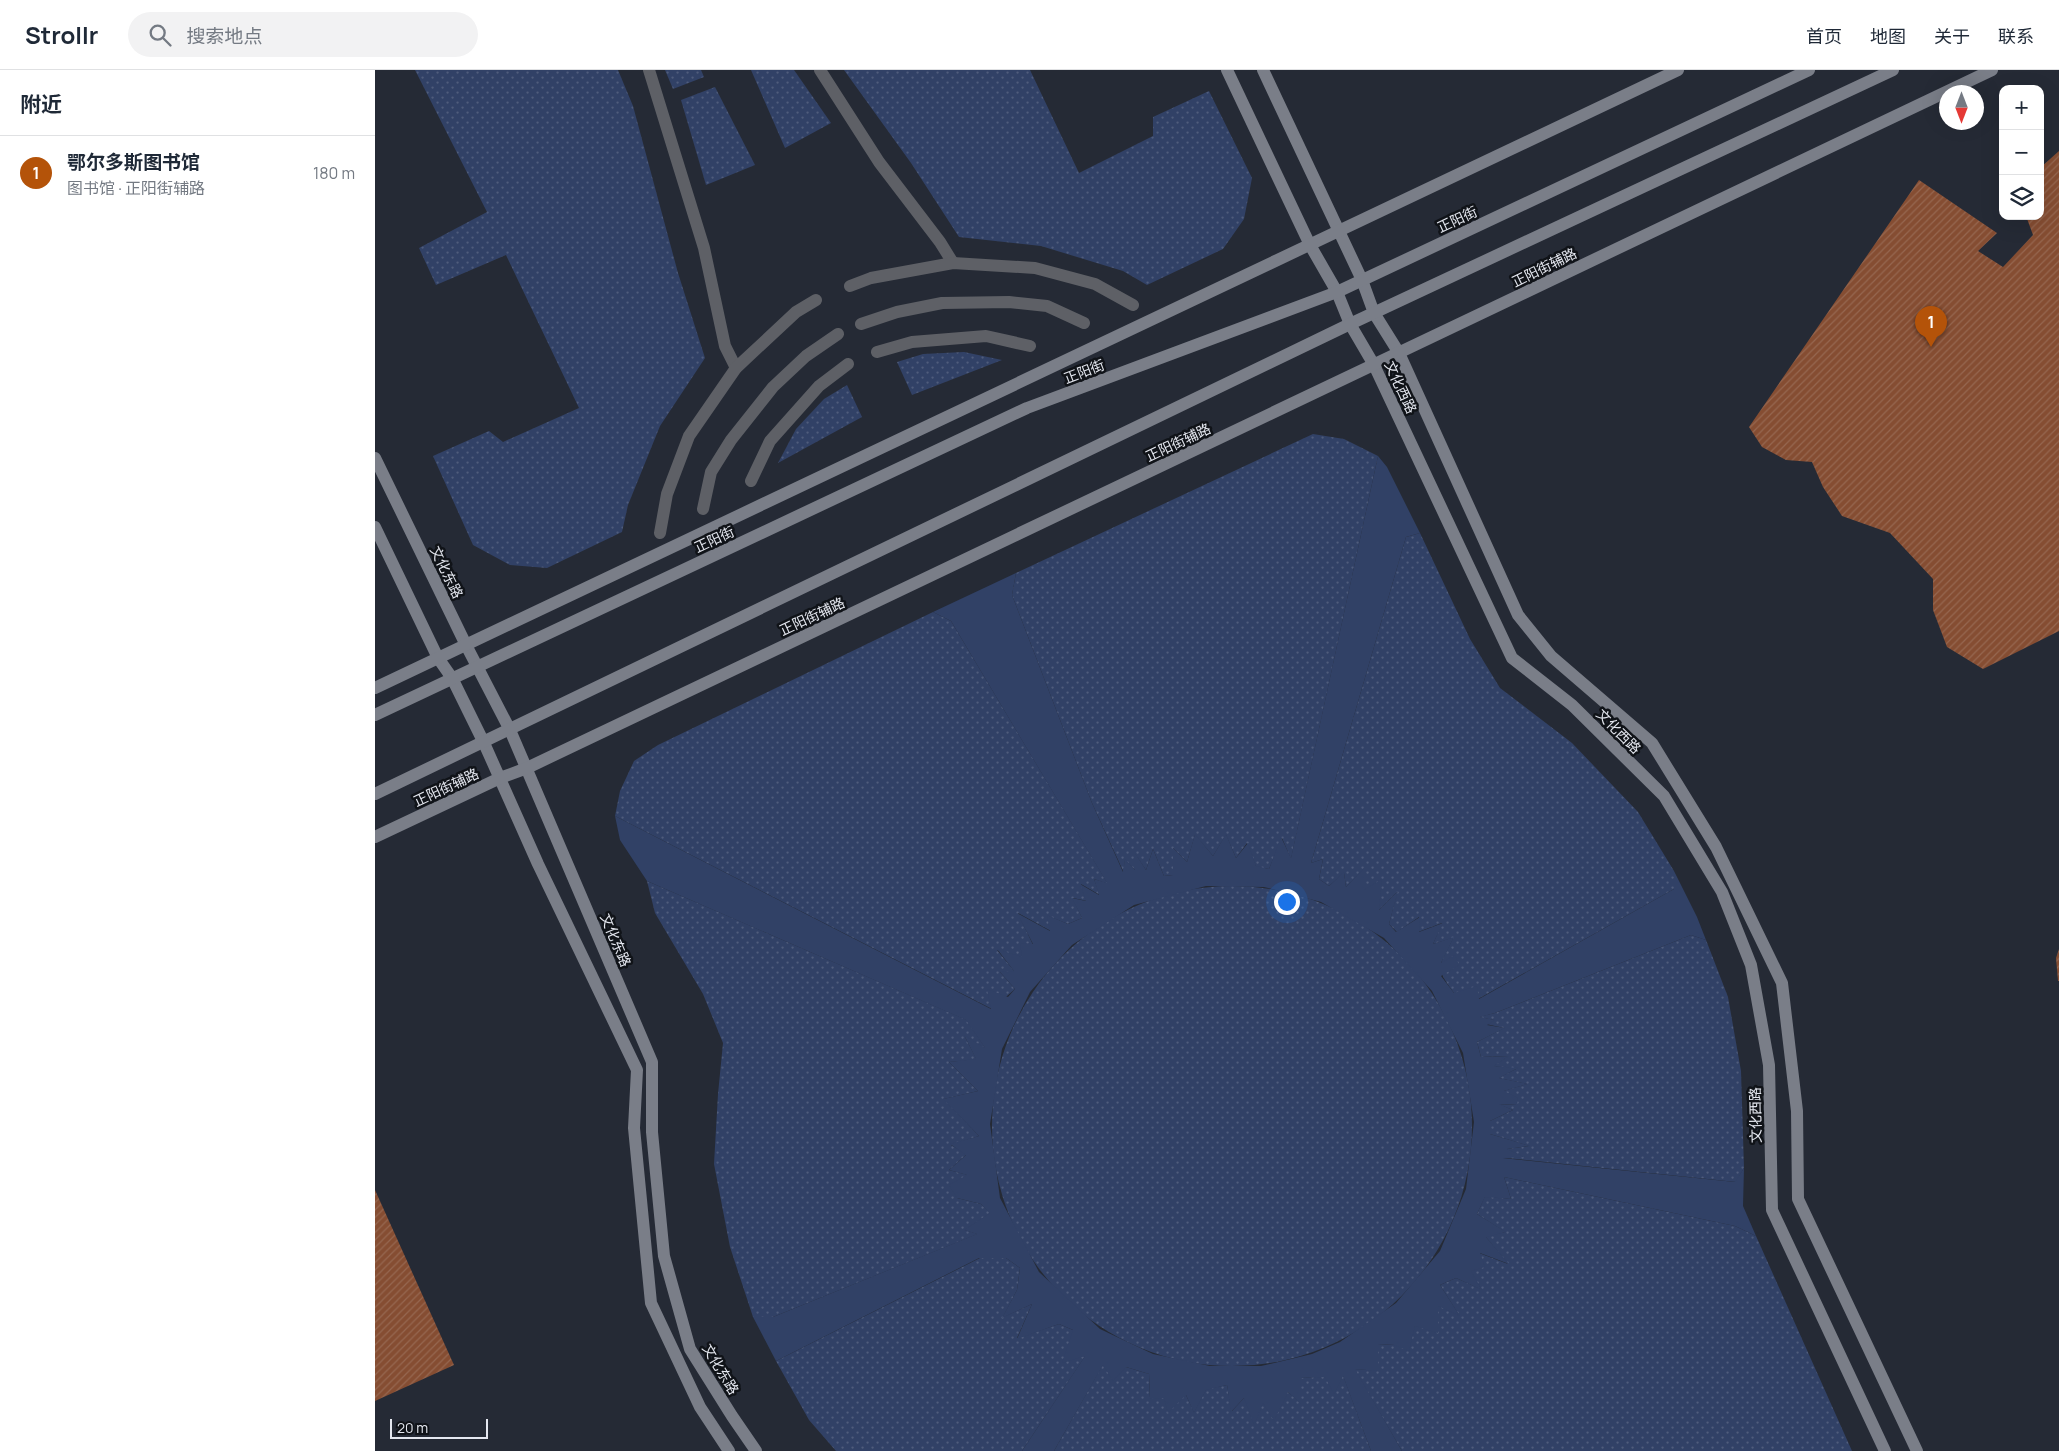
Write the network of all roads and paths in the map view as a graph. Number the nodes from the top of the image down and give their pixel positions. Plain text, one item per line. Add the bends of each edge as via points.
1 (649, 70) edge
2 (820, 70) edge
3 (1227, 70) edge
4 (1263, 70) edge
5 (1679, 70) edge
6 (1809, 70) edge
7 (1893, 70) edge
8 (1993, 70) edge
9 (1339, 231) junction
10 (1310, 245) junction
11 (953, 263) junction
12 (1362, 280) junction
13 (850, 286) dead end
14 (1337, 292) junction
15 (816, 300) dead end
16 (1133, 305) dead end
17 (1375, 313) junction
18 (1084, 323) dead end
19 (861, 324) dead end
20 (1350, 324) junction
21 (838, 334) dead end
22 (1030, 346) dead end
23 (877, 352) dead end
24 (1399, 353) junction
25 (848, 364) dead end
26 (1375, 365) junction
27 (735, 368) junction
28 (375, 458) edge
29 (751, 480) dead end
30 (703, 509) dead end
31 (375, 527) edge
32 (660, 533) dead end
33 (466, 645) junction
34 (438, 658) junction
35 (478, 666) junction
36 (452, 678) junction
37 (375, 688) edge
38 (375, 714) edge
39 (510, 730) junction
40 (484, 742) junction
41 (527, 768) junction
42 (500, 778) junction
43 (375, 794) edge
44 (375, 837) edge
45 (729, 1451) edge
46 (756, 1451) edge
47 (1885, 1451) edge
48 (1917, 1451) edge

1 - 27 lane via 704,248 725,346
2 - 11 lane via 879,162
3 - 10 street, 文化西路
4 - 9 street, 文化西路
5 - 9 street
6 - 12 street, 正阳街
7 - 17 street
8 - 24 street, 正阳街辅路
9 - 10 street
9 - 12 street, 文化西路
10 - 14 street, 文化西路
10 - 33 street
11 - 13 lane via 871,278
11 - 16 lane via 1035,268 1095,284
12 - 14 street, 正阳街
12 - 17 street, 文化西路
14 - 20 street, 文化西路
14 - 35 street, 正阳街 via 1027,408
15 - 27 lane via 796,312
17 - 20 street
17 - 24 street, 文化西路
18 - 19 lane via 1047,306 1009,302 942,303 897,312
20 - 26 street, 文化西路
20 - 39 street
21 - 30 lane via 806,356 773,387 731,440 711,472
22 - 23 lane via 986,336 912,342
24 - 26 street, 正阳街辅路
24 - 48 street, 文化西路 via 1517,615 1551,656 1652,742 1717,847 1777,974 1781,983 1797,1111 1798,1199
25 - 29 lane via 819,386 770,441
26 - 41 street, 正阳街辅路
26 - 47 street, 文化西路 via 1512,658 1572,705 1664,796 1722,892 1751,965 1769,1066 1771,1210
27 - 32 lane via 689,436 667,494
28 - 33 street, 文化东路
31 - 34 street
33 - 34 street
33 - 35 street, 文化东路
34 - 36 street
34 - 37 street
35 - 36 street, 正阳街
35 - 39 street, 文化东路
36 - 38 street, 正阳街
36 - 40 street
39 - 40 street
39 - 41 street, 文化东路
40 - 42 street
40 - 43 street
41 - 42 street, 正阳街辅路
41 - 46 street, 文化东路 via 652,1062 652,1132 664,1256 691,1348
42 - 44 street, 正阳街辅路
42 - 45 street via 637,1070 634,1128 651,1303 700,1407

